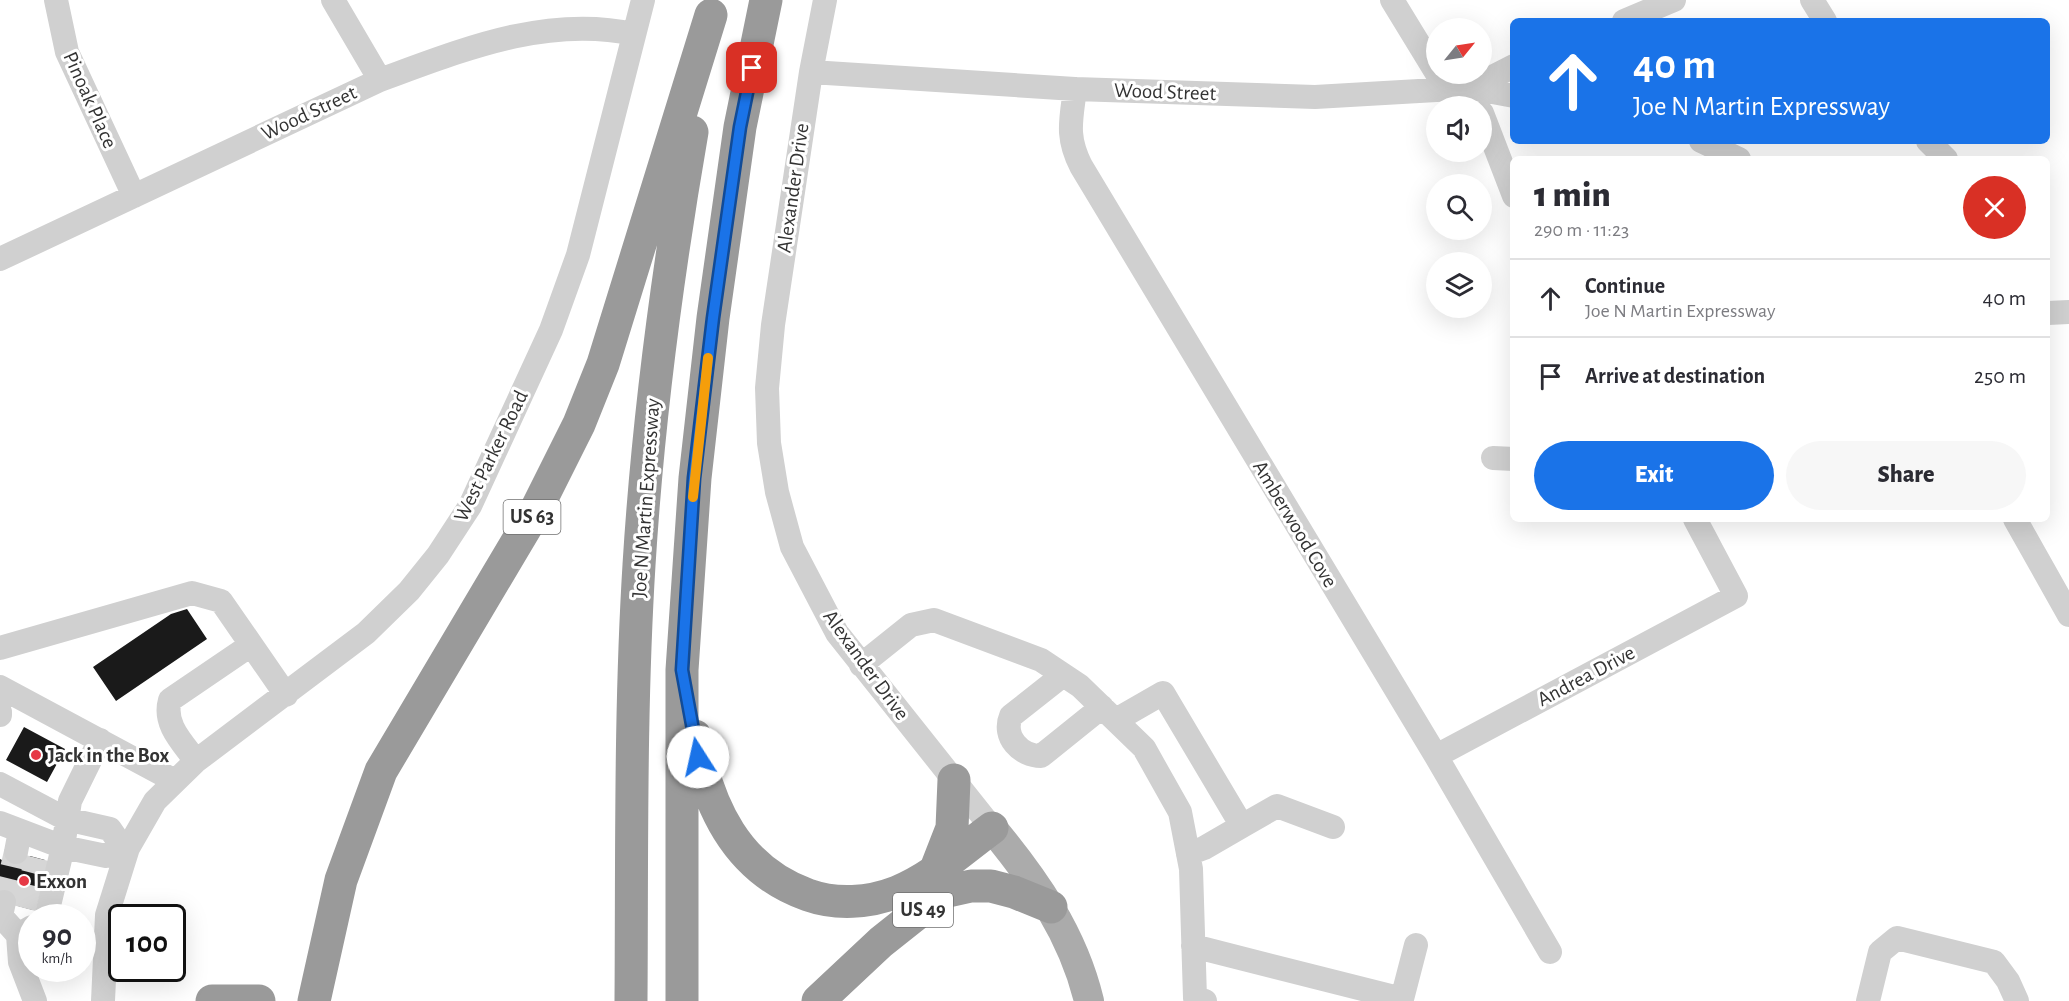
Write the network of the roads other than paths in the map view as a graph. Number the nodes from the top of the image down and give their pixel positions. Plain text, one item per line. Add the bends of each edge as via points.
1 (56, 0) edge
2 (333, 0) edge
3 (642, 0) edge
4 (766, 0) edge
5 (825, 0) edge
6 (1392, 0) edge
7 (1674, 0) edge
8 (1812, 0) edge
9 (713, 7) edge
10 (1631, 18) edge
11 (1823, 18) edge
12 (634, 34) junction
13 (1510, 69) edge
14 (811, 72) junction
15 (380, 80) junction
16 (1075, 89) junction
17 (1447, 90) junction
18 (1471, 96) edge
19 (1476, 96) edge
20 (1510, 96) edge
21 (1492, 97) edge
22 (1492, 139) edge
23 (1707, 144) edge
24 (1931, 144) edge
25 (1733, 156) edge
26 (1943, 156) edge
27 (1510, 186) edge
28 (134, 196) junction
29 (0, 259) edge
30 (2069, 312) edge
31 (2050, 313) edge
32 (1697, 522) edge
33 (2017, 522) edge
34 (2069, 615) edge
35 (251, 645) junction
36 (0, 648) edge
37 (861, 665) junction
38 (682, 670) junction
39 (1058, 678) junction
40 (286, 695) junction
41 (0, 699) edge
42 (1103, 714) junction
43 (100, 740) junction
44 (1436, 756) junction
45 (196, 760) junction
46 (954, 780) junction
47 (175, 781) junction
48 (0, 784) edge
49 (66, 819) junction
50 (1242, 826) junction
51 (1333, 828) dead end
52 (998, 835) junction
53 (30, 842) edge
54 (124, 846) junction
55 (1188, 854) junction
56 (940, 880) junction
57 (43, 904) edge
58 (1051, 907) junction
59 (1416, 945) dead end
60 (1193, 946) junction
61 (1550, 952) dead end
62 (28, 982) edge
63 (1198, 1000) edge
64 (1402, 1000) edge
65 (35, 1001) edge
66 (103, 1001) edge
67 (212, 1001) edge
68 (243, 1001) edge
69 (259, 1001) edge
70 (314, 1001) edge
71 (631, 1001) edge
72 (682, 1001) edge
73 (818, 1001) edge
74 (1089, 1001) edge
75 (1868, 1001) edge
76 (2017, 1001) edge

1 - 28 street, Pinoak Place via 67,52
2 - 15 street
3 - 12 street, West Parker Road
4 - 38 highway via 740,127 713,318 694,478
5 - 14 street, Alexander Drive
6 - 17 street
7 - 10 street
8 - 11 street
9 - 70 highway, US 63 via 603,364 536,510 381,771 341,880
9 - 71 highway, Joe N Martin Expressway / US 63 via 666,285 650,425 639,566 630,804
12 - 15 street, Wood Street via 592,27 538,32 478,46
12 - 40 street, West Parker Road via 578,255 551,330 470,506 409,591 366,633
13 - 19 street, Wood Street
14 - 16 street, Wood Street
14 - 37 street, Alexander Drive via 773,325 766,388 769,443 792,547 837,633
15 - 28 street, Wood Street
16 - 17 street, Wood Street via 1315,98
16 - 44 street, Amberwood Cove via 1069,128 1071,147 1081,166
17 - 18 street, Wood Street
20 - 21 street
22 - 27 street
23 - 25 street
24 - 26 street
28 - 29 street, Wood Street
30 - 31 street
32 - 44 street, Andrea Drive via 1736,596
33 - 34 street
35 - 36 street via 221,601 192,593
35 - 40 street
35 - 45 street via 170,700 166,712 172,728
37 - 39 street via 911,626 934,620 1041,660
37 - 46 street, Alexander Drive
38 - 56 highway via 698,757 712,801 732,839 756,866 794,890 837,902 875,899
38 - 72 highway
39 - 42 street via 1080,686
39 - 42 street via 1011,716 1009,734 1022,752 1041,756
40 - 45 street, West Parker Road
41 - 43 street
42 - 50 street via 1163,693
42 - 55 street via 1144,748 1180,812
43 - 47 street
43 - 49 street via 70,801
44 - 61 street, Amberwood Cove
45 - 47 street, West Parker Road
46 - 52 street, Alexander Drive
46 - 56 highway via 952,828
47 - 54 street, West Parker Road via 155,801
48 - 49 street
49 - 53 street
49 - 54 street via 110,829
50 - 51 street via 1277,806
50 - 55 street
52 - 56 highway, US 49
52 - 58 main road, Alexander Drive
53 - 54 street via 106,856
53 - 57 street
54 - 66 street, West Parker Road via 107,915
55 - 60 street
56 - 58 highway, US 49 via 1001,888
56 - 73 highway, US 49
58 - 74 main road, Alexander Drive via 1076,956
59 - 64 street
60 - 63 street
60 - 64 street
62 - 65 street
67 - 68 highway
68 - 69 highway
75 - 76 street via 1880,952 1897,938 1994,962

